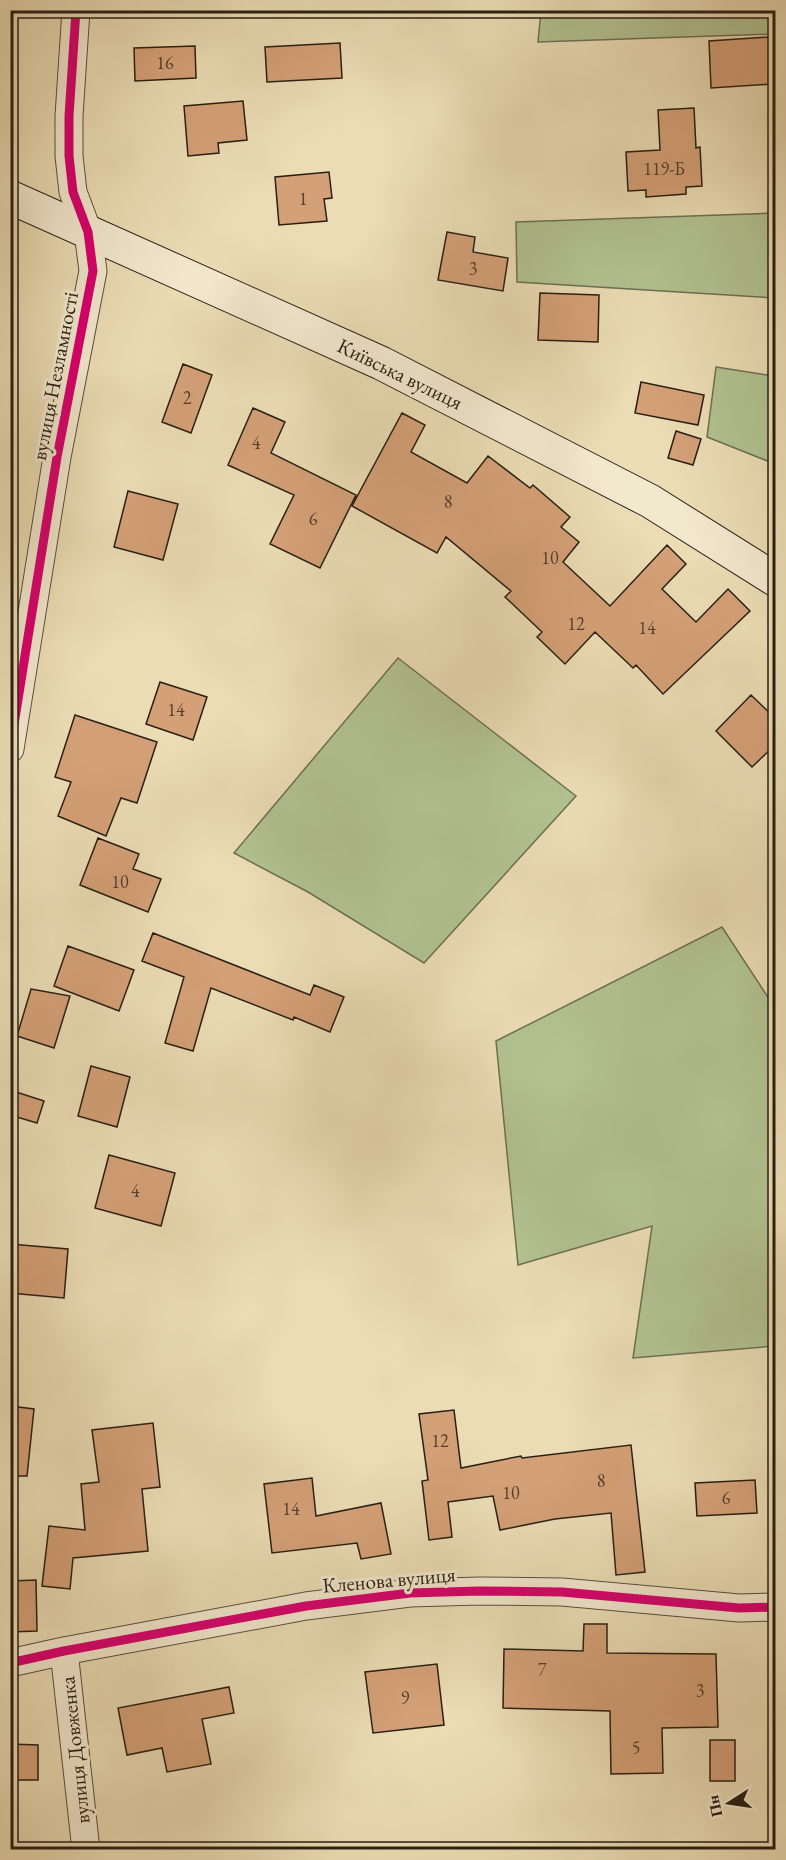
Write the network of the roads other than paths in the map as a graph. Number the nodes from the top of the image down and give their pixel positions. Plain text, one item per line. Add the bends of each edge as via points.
1 (76, 10) edge
2 (10, 198) edge
3 (88, 232) junction
4 (776, 580) edge
5 (10, 749) edge
6 (776, 1606) edge
7 (64, 1651) junction
8 (10, 1663) edge
9 (86, 1850) edge

1 - 3 street, вулиця Незламності via 69,156 73,192
2 - 3 main road, Київська вулиця
3 - 4 main road, Київська вулиця via 381,363 483,414 650,501
3 - 5 street, вулиця Незламності via 91,289 57,457
6 - 7 street, Кленова вулиця via 740,1608 562,1592 410,1593 306,1606
7 - 8 street, Кленова вулиця
7 - 9 street, вулиця Довженка

